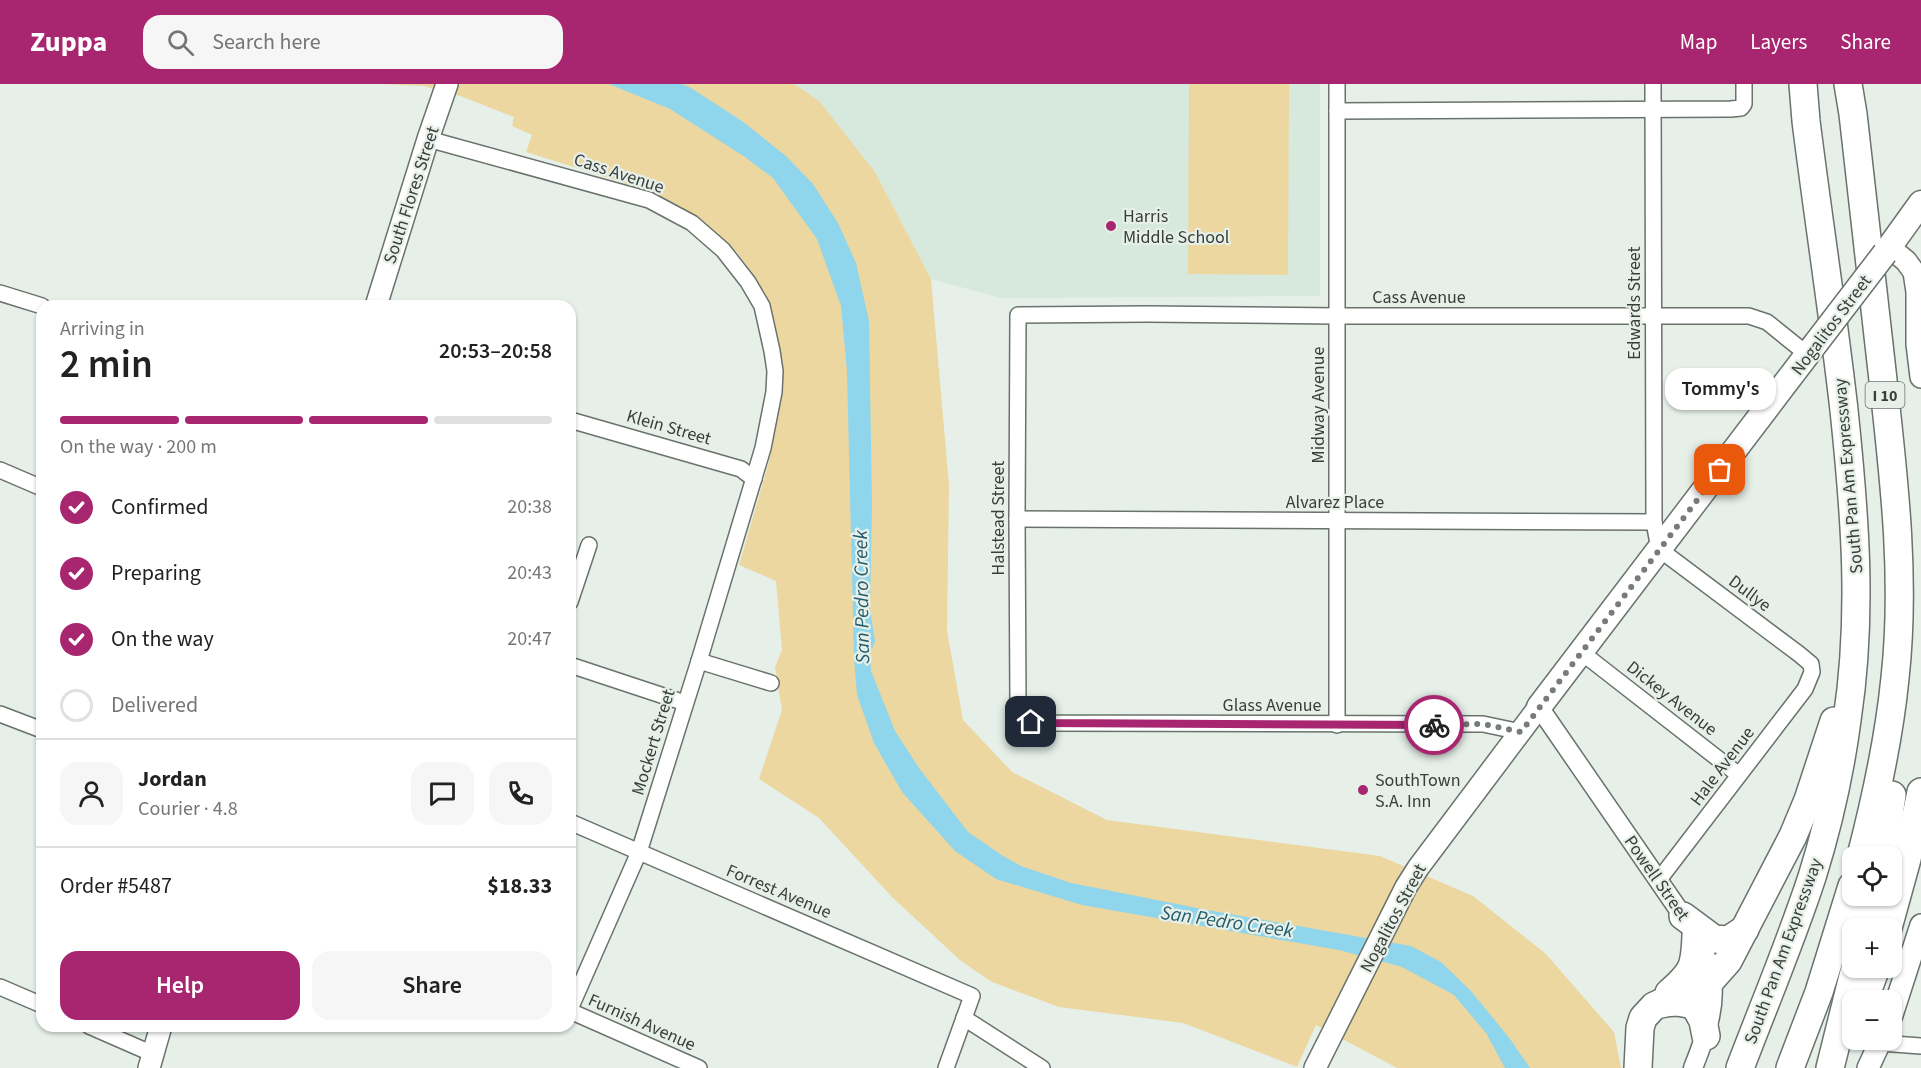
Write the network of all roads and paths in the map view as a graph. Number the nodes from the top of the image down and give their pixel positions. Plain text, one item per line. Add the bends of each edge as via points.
1 (1337, 84) edge
2 (1653, 84) edge
3 (1744, 84) edge
4 (1797, 84) edge
5 (1803, 84) edge
6 (1848, 84) edge
7 (1857, 84) edge
8 (446, 89) edge
9 (1653, 109) junction
10 (1337, 111) junction
11 (1853, 114) junction
12 (1806, 121) junction
13 (428, 139) junction
14 (1921, 203) edge
15 (1887, 250) junction
16 (1919, 284) edge
17 (0, 293) edge
18 (378, 300) edge
19 (36, 304) edge
20 (1017, 315) joint
21 (1654, 315) junction
22 (1337, 316) junction
23 (1810, 351) junction
24 (1921, 376) edge
25 (576, 422) edge
26 (0, 470) edge
27 (753, 479) junction
28 (36, 485) edge
29 (1017, 519) junction
30 (1337, 521) junction
31 (1653, 522) junction
32 (589, 545) dead end
33 (1659, 549) junction
34 (576, 584) edge
35 (1581, 652) junction
36 (1854, 660) junction
37 (699, 661) junction
38 (576, 667) edge
39 (1812, 672) joint
40 (1895, 677) junction
41 (771, 683) dead end
42 (685, 704) junction
43 (1539, 707) junction
44 (0, 714) edge
45 (1024, 718) joint
46 (1338, 725) junction
47 (36, 728) edge
48 (1521, 732) junction
49 (1739, 775) junction
50 (1921, 792) edge
51 (576, 825) edge
52 (1864, 846) edge
53 (1885, 846) edge
54 (639, 852) junction
55 (1658, 881) junction
56 (1846, 906) edge
57 (1891, 918) edge
58 (1921, 925) edge
59 (1689, 926) junction
60 (1745, 929) junction
61 (1852, 978) edge
62 (1712, 979) junction
63 (0, 987) edge
64 (1900, 990) edge
65 (576, 996) edge
66 (36, 1002) edge
67 (1654, 1006) junction
68 (576, 1013) edge
69 (964, 1018) junction
70 (100, 1032) edge
71 (159, 1032) edge
72 (1706, 1036) junction
73 (1902, 1044) edge
74 (1921, 1046) edge
75 (1844, 1050) edge
76 (1877, 1050) edge
77 (151, 1061) edge
78 (699, 1068) edge
79 (946, 1068) edge
80 (1042, 1068) edge
81 (1315, 1068) edge
82 (1638, 1068) edge
83 (1693, 1068) edge
84 (1740, 1068) edge
85 (1790, 1068) edge
86 (1830, 1068) edge
87 (1837, 1068) edge
88 (1868, 1068) edge

1 - 10 street, Midway Avenue
2 - 9 street, Edwards Street
3 - 9 street via 1741,108
4 - 12 highway, I 10
5 - 12 highway, South Pan Am Expressway
6 - 11 highway
7 - 11 highway, I 10
8 - 13 main road, South Flores Street
9 - 10 street
9 - 21 street, Edwards Street
10 - 22 street, Midway Avenue
11 - 40 highway, I 10 via 1896,491 1899,566
12 - 36 highway, South Pan Am Expressway / I 10 via 1852,489 1856,561
13 - 18 main road, South Flores Street
13 - 27 street, Cass Avenue via 649,200 692,223 723,250 762,306 775,371 763,448
14 - 15 main road, Nogalitos Street
15 - 16 main road via 1906,261
15 - 23 main road, Nogalitos Street, bridge
16 - 24 main road via 1917,336
17 - 19 street
20 - 22 street, Cass Avenue
20 - 29 street, Halstead Street
21 - 22 street, Cass Avenue
21 - 23 street, Cass Avenue via 1749,316 1767,322
21 - 31 street, Edwards Street
22 - 30 street, Midway Avenue
23 - 33 main road, Nogalitos Street
25 - 27 street, Klein Street via 741,469
26 - 28 street
27 - 37 street, Mockert Street
29 - 30 street, Alvarez Place
29 - 45 street, Halstead Street via 1018,706
30 - 31 street, Alvarez Place
30 - 46 street, Midway Avenue
31 - 33 street, Edwards Street
32 - 34 street
33 - 35 main road, Nogalitos Street
33 - 39 street, Dullye via 1799,654 1811,664
35 - 43 main road, Nogalitos Street
35 - 49 street, Dickey Avenue
36 - 60 highway via 1808,800
36 - 84 highway, South Pan Am Expressway / I 10 via 1838,772 1812,877
37 - 41 street
37 - 42 street, Mockert Street
38 - 42 street
39 - 49 street, Hale Avenue via 1805,690
40 - 52 highway, I 10 via 1876,799
40 - 53 highway via 1895,778
42 - 54 street, Mockert Street
43 - 48 main road, Nogalitos Street
43 - 55 street, Powell Street
44 - 47 street
45 - 46 street, Glass Avenue via 1043,723
46 - 48 street, Glass Avenue via 1483,724
48 - 81 main road, Nogalitos Street via 1406,887
49 - 55 street, Hale Avenue
50 - 57 highway
51 - 54 street, Forrest Avenue
54 - 65 street, Mockert Street
54 - 69 street, Forrest Avenue via 972,996
55 - 59 street, Powell Street
56 - 85 highway
58 - 64 main road
59 - 60 highway via 1714,939 1728,940
59 - 62 street, Powell Street via 1702,948
59 - 67 highway via 1695,958 1690,972
60 - 62 highway via 1728,961
61 - 86 highway
62 - 67 highway
62 - 72 street, Powell Street
63 - 66 street
67 - 72 highway via 1686,1002 1695,1006
67 - 82 highway via 1640,1028
68 - 78 street, Furnish Avenue
69 - 79 street
69 - 80 street
70 - 77 street
71 - 77 main road
72 - 83 street, Powell Street
73 - 74 street
75 - 87 highway
76 - 88 main road

